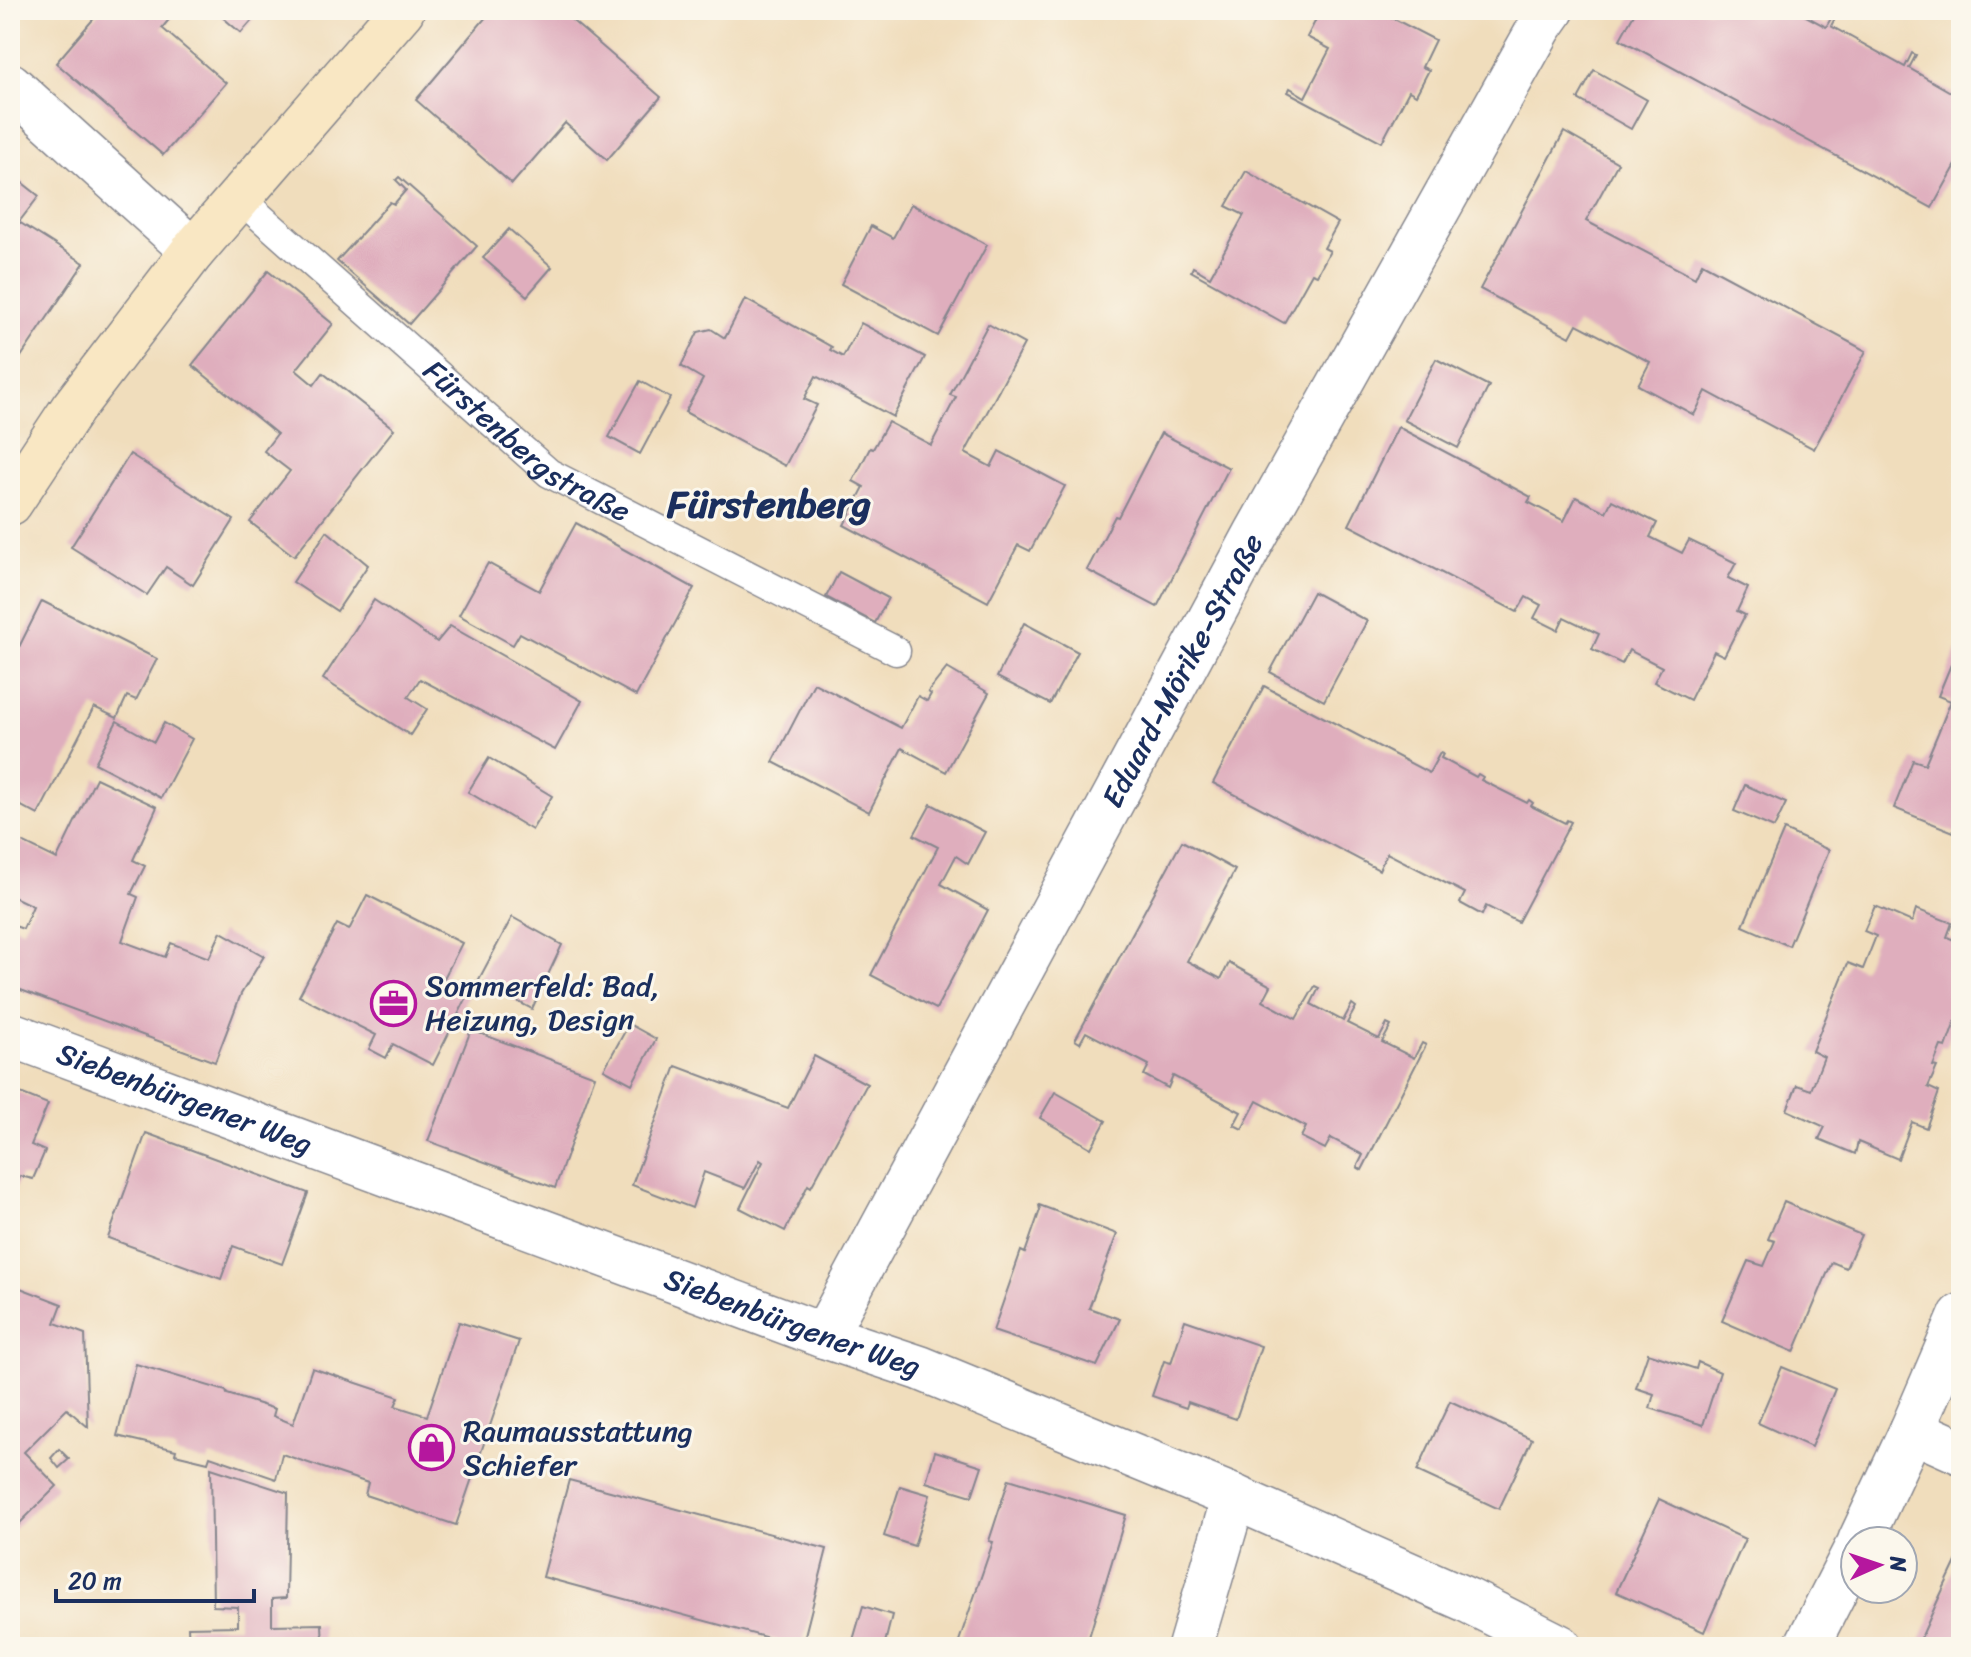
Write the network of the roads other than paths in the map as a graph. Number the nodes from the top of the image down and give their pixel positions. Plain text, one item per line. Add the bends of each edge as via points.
1 (402, 10) edge
2 (1552, 10) edge
3 (10, 85) edge
4 (239, 198) junction
5 (193, 251) junction
6 (10, 503) edge
7 (896, 651) dead end
8 (10, 1034) edge
9 (1961, 1316) edge
10 (824, 1336) junction
11 (1912, 1430) junction
12 (1961, 1452) edge
13 (1234, 1497) junction
14 (1867, 1525) edge
15 (1839, 1582) edge
16 (1190, 1647) edge
17 (1560, 1647) edge
18 (1806, 1647) edge

1 - 4 main road
2 - 10 street, Eduard-Mörike-Straße via 1256,534
3 - 5 street
4 - 5 main road
4 - 7 lane, Fürstenbergstraße via 549,473
5 - 6 main road via 73,408
8 - 10 street, Siebenbürgener Weg
9 - 11 street
10 - 13 street, Siebenbürgener Weg via 920,1368
11 - 12 street
11 - 14 street
13 - 16 street
13 - 17 street, Siebenbürgener Weg
15 - 18 street

